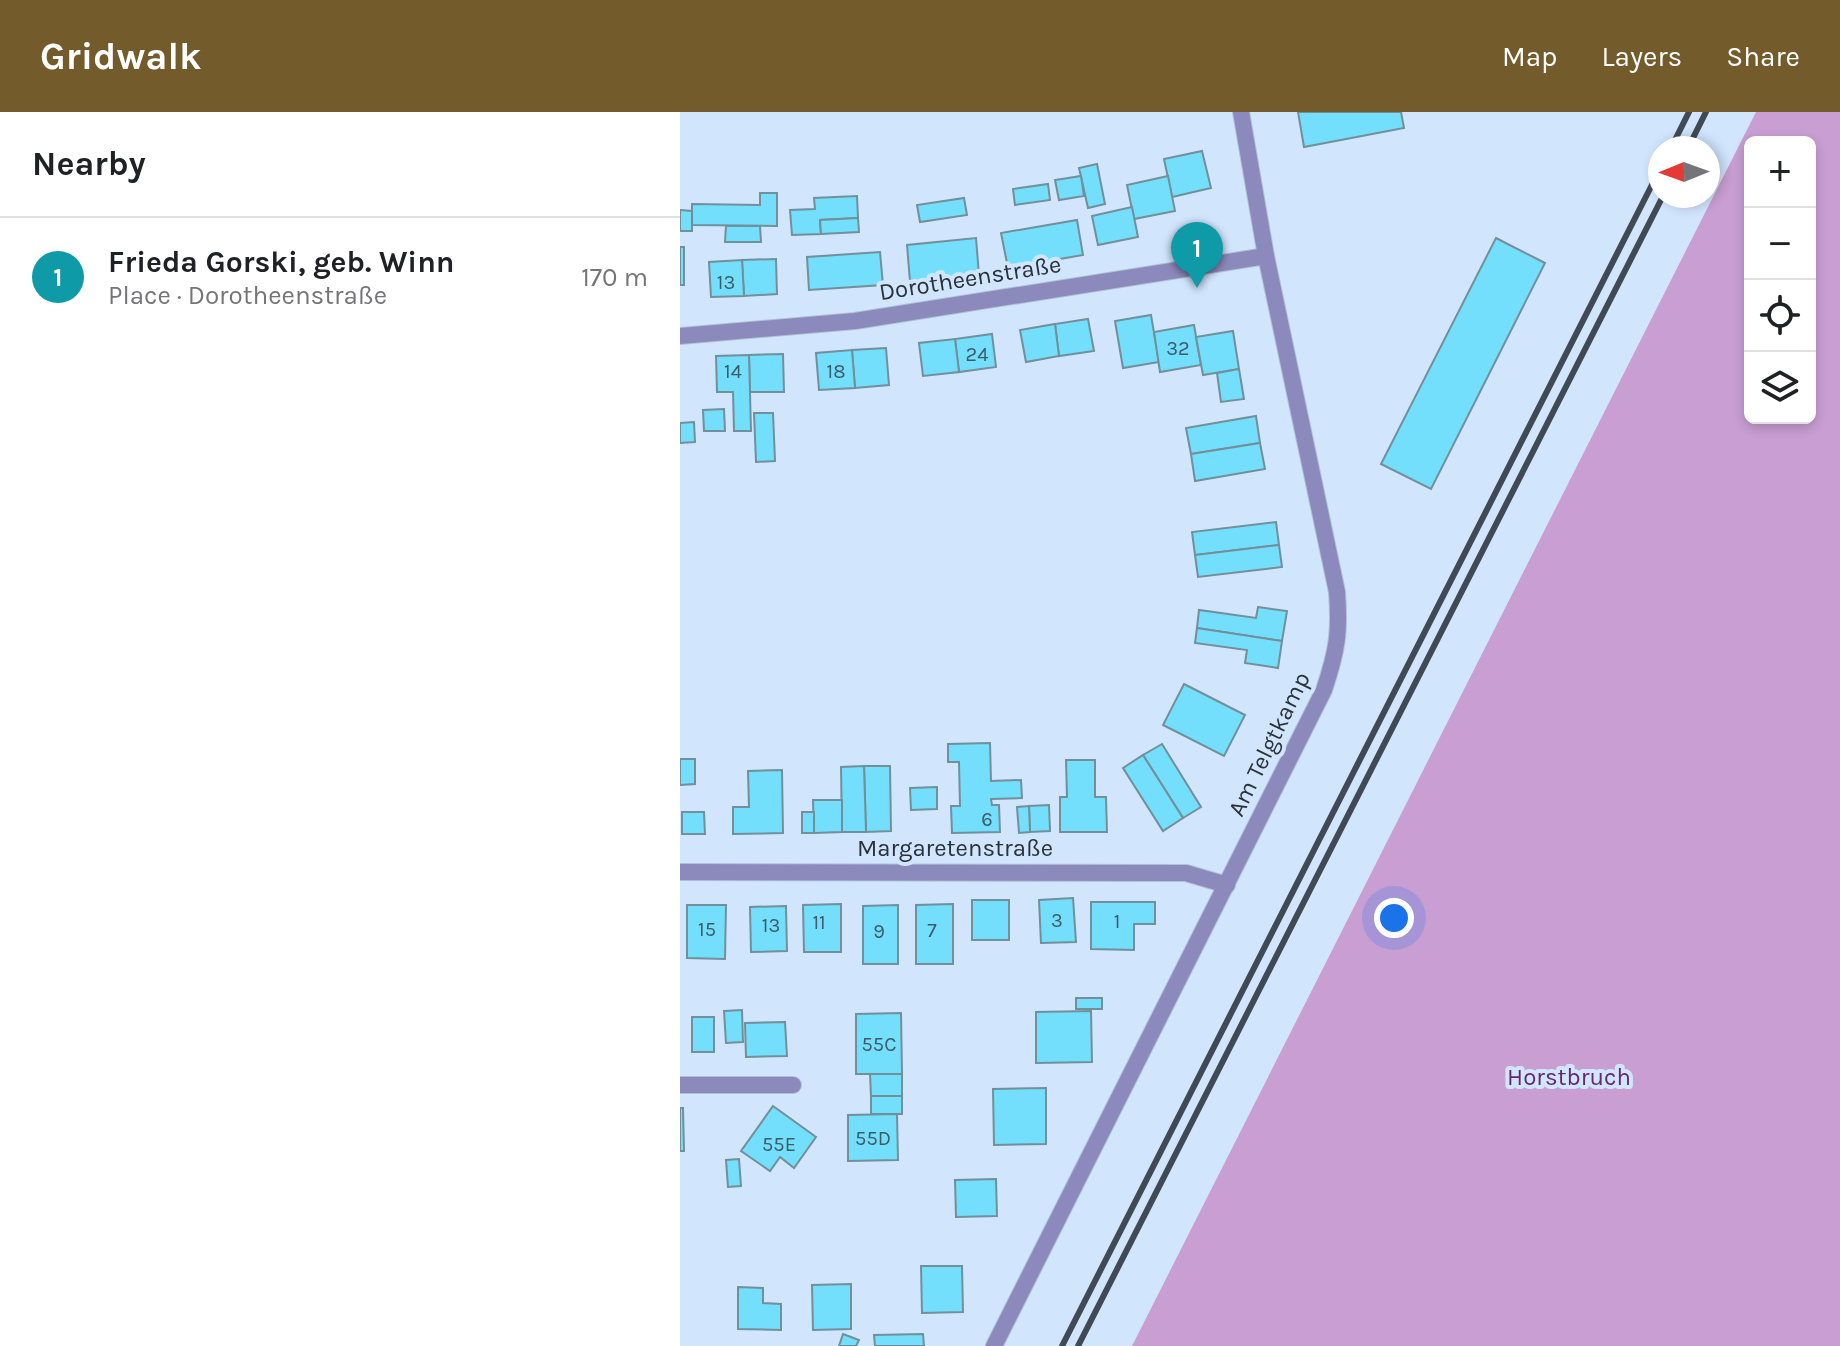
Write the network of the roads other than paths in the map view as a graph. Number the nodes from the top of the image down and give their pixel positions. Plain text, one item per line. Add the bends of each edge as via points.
1 (1241, 112) edge
2 (1266, 256) junction
3 (680, 336) edge
4 (680, 872) edge
5 (1227, 885) junction
6 (680, 1085) edge
7 (793, 1085) dead end
8 (994, 1346) edge

1 - 2 street, Am Telgtkamp
2 - 3 street, Dorotheenstraße via 855,321
2 - 5 street, Am Telgtkamp via 1337,592 1339,631 1324,690
4 - 5 street, Margaretenstraße via 1186,873
5 - 8 street, Am Telgtkamp
6 - 7 street

